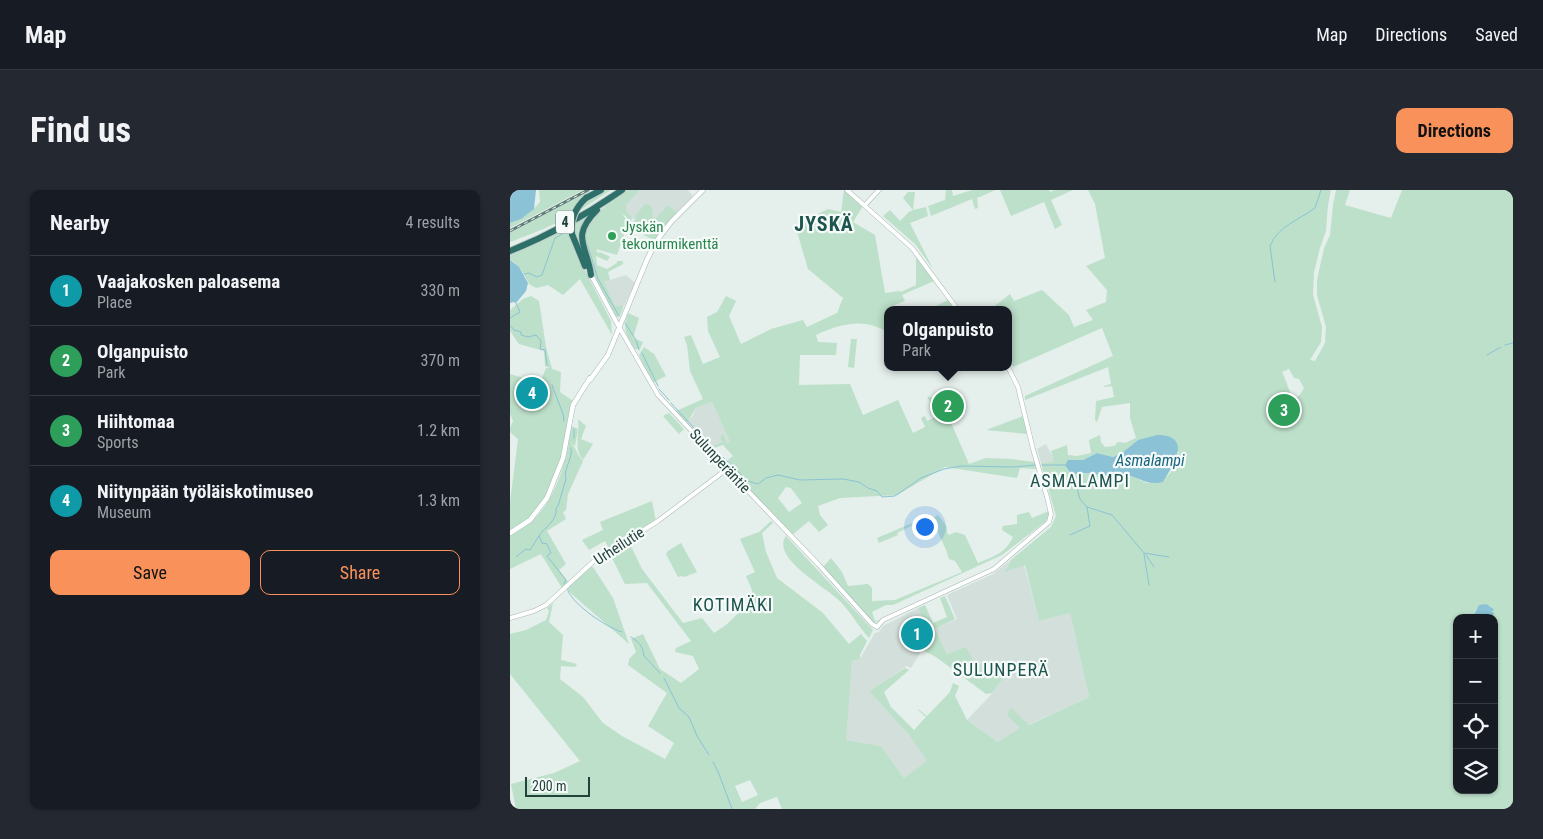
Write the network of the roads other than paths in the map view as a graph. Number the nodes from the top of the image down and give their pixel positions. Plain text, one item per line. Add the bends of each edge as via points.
1 (601, 190) edge
2 (615, 190) edge
3 (622, 190) edge
4 (704, 190) edge
5 (847, 190) edge
6 (879, 190) edge
7 (602, 204) junction
8 (865, 206) junction
9 (510, 247) edge
10 (510, 251) edge
11 (591, 275) junction
12 (955, 306) edge
13 (619, 327) junction
14 (1010, 371) edge
15 (727, 469) junction
16 (510, 533) edge
17 (510, 618) edge

1 - 11 highway, bridge via 586,198 572,222 572,234
2 - 9 highway, 4 via 566,221
3 - 7 highway, 4
4 - 13 main road via 655,243
5 - 8 street
6 - 8 street
7 - 10 highway, 4 via 545,236
7 - 11 highway via 589,218 582,234 582,246
8 - 12 street via 912,248
11 - 13 street, Sulunperäntie
13 - 15 street, Sulunperäntie via 658,394
13 - 16 main road via 606,357 573,406 563,458 547,498 530,520
14 - 15 street, Sulunperäntie via 1018,387 1047,497 1051,514 1049,522 994,569 883,620 877,627
15 - 17 street, Urheilutie via 658,522 594,561 546,605

